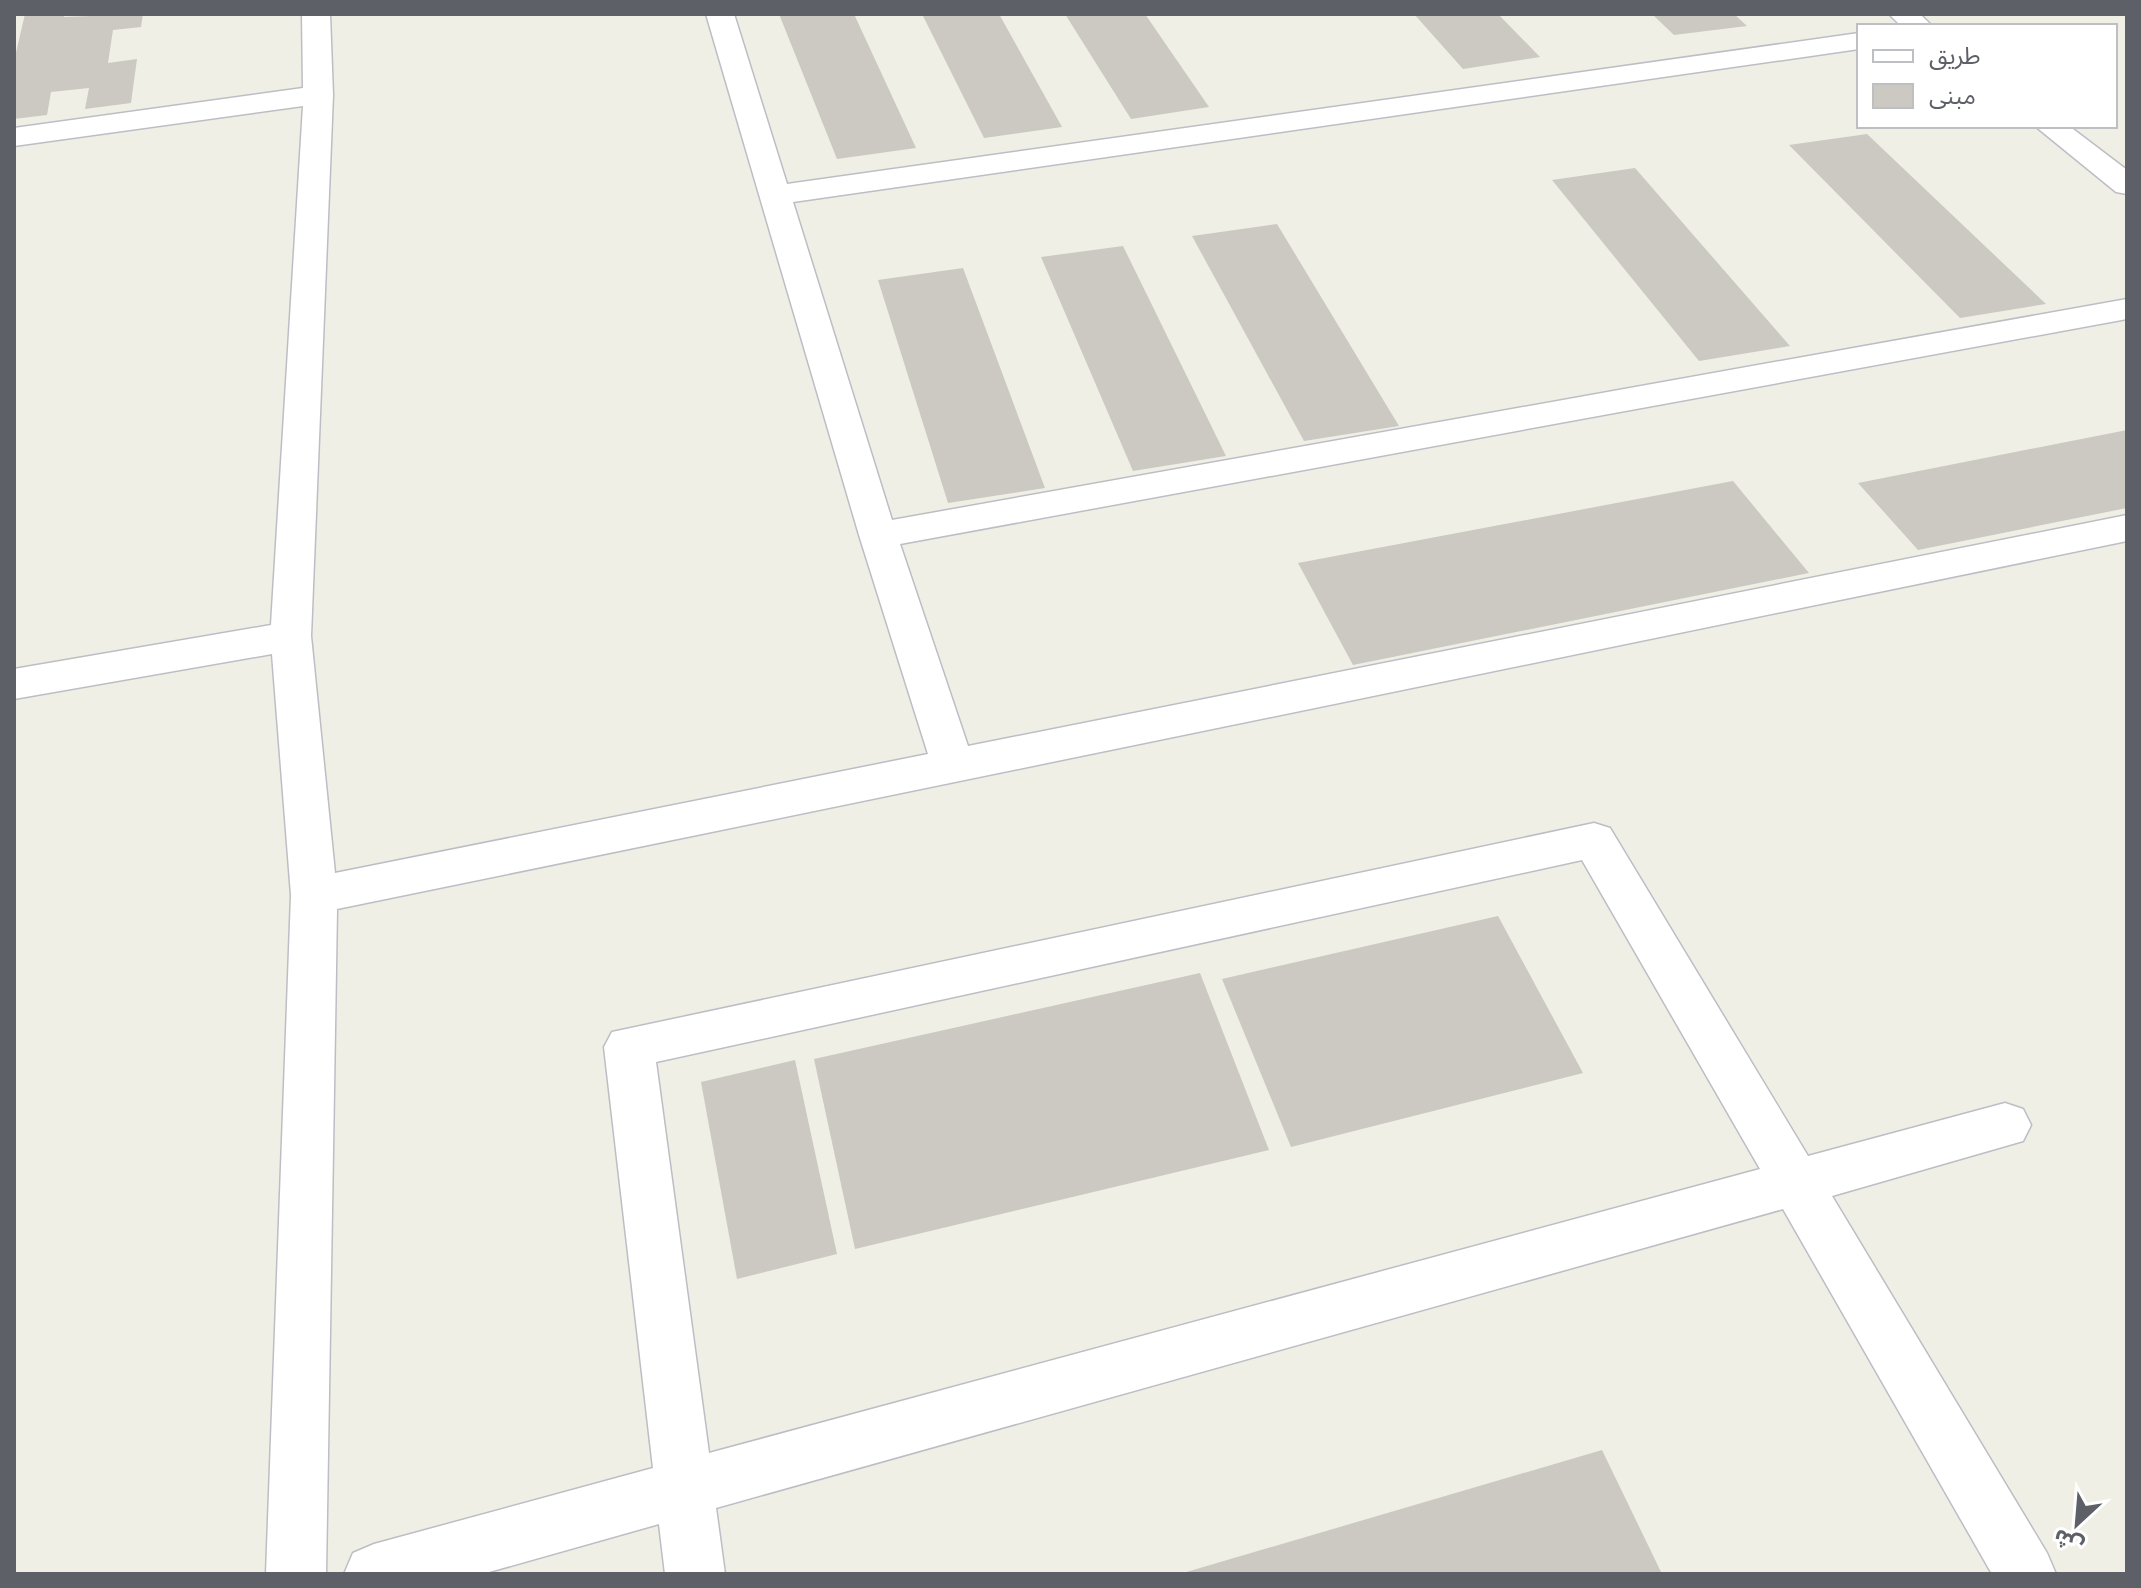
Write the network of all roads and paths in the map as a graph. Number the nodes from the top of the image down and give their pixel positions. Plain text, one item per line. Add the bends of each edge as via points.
1 (316, 14) edge
2 (720, 14) edge
3 (1857, 41) edge
4 (318, 95) junction
5 (2053, 128) edge
6 (14, 137) edge
7 (2127, 185) edge
8 (775, 195) junction
9 (2127, 309) edge
10 (2127, 528) edge
11 (878, 535) junction
12 (291, 636) junction
13 (14, 684) edge
14 (953, 765) junction
15 (314, 895) junction
16 (2005, 1125) dead end
17 (1797, 1182) junction
18 (685, 1491) junction
19 (296, 1574) edge
20 (374, 1574) edge
21 (695, 1574) edge
22 (2026, 1574) edge

1 - 4 lane
2 - 8 lane
3 - 8 lane
4 - 6 lane
4 - 12 lane
5 - 7 lane
8 - 11 lane
9 - 11 lane
10 - 14 lane
11 - 14 lane
12 - 13 lane
12 - 15 lane
14 - 15 lane
15 - 19 lane
16 - 17 lane
17 - 18 lane
17 - 18 lane via 1594,840 629,1047
17 - 22 lane
18 - 20 lane
18 - 21 lane

